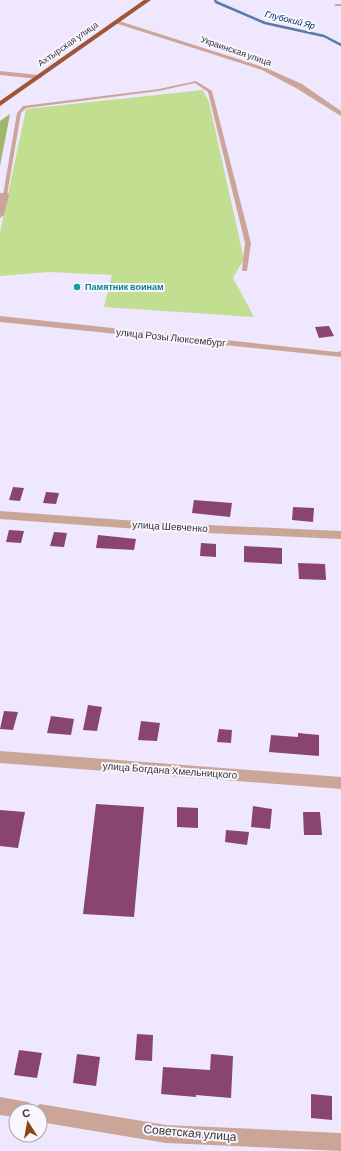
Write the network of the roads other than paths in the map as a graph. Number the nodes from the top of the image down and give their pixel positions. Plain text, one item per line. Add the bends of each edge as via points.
1 (148, 0) edge
2 (336, 5) dead end
3 (341, 5) edge
4 (117, 22) junction
5 (0, 73) edge
6 (38, 77) junction
7 (0, 104) edge
8 (341, 114) edge
9 (2, 195) edge
10 (0, 215) edge
11 (245, 270) dead end
12 (0, 319) edge
13 (341, 354) edge
14 (0, 515) edge
15 (341, 535) edge
16 (0, 757) edge
17 (341, 783) edge
18 (48, 1114) edge
19 (341, 1142) edge

1 - 4 highway, Ахтырская улица
2 - 3 lane
4 - 6 highway, Ахтырская улица
4 - 8 street, Украинская улица via 264,69 299,86
5 - 6 street
6 - 7 highway, Ахтырская улица
9 - 10 street
9 - 11 lane via 19,113 25,107 159,90 196,82 210,91 248,243
12 - 13 street, улица Розы Люксембург
14 - 15 street, улица Шевченко via 165,527
16 - 17 street, улица Богдана Хмельницкого
18 - 19 street, Советская улица via 166,1134

